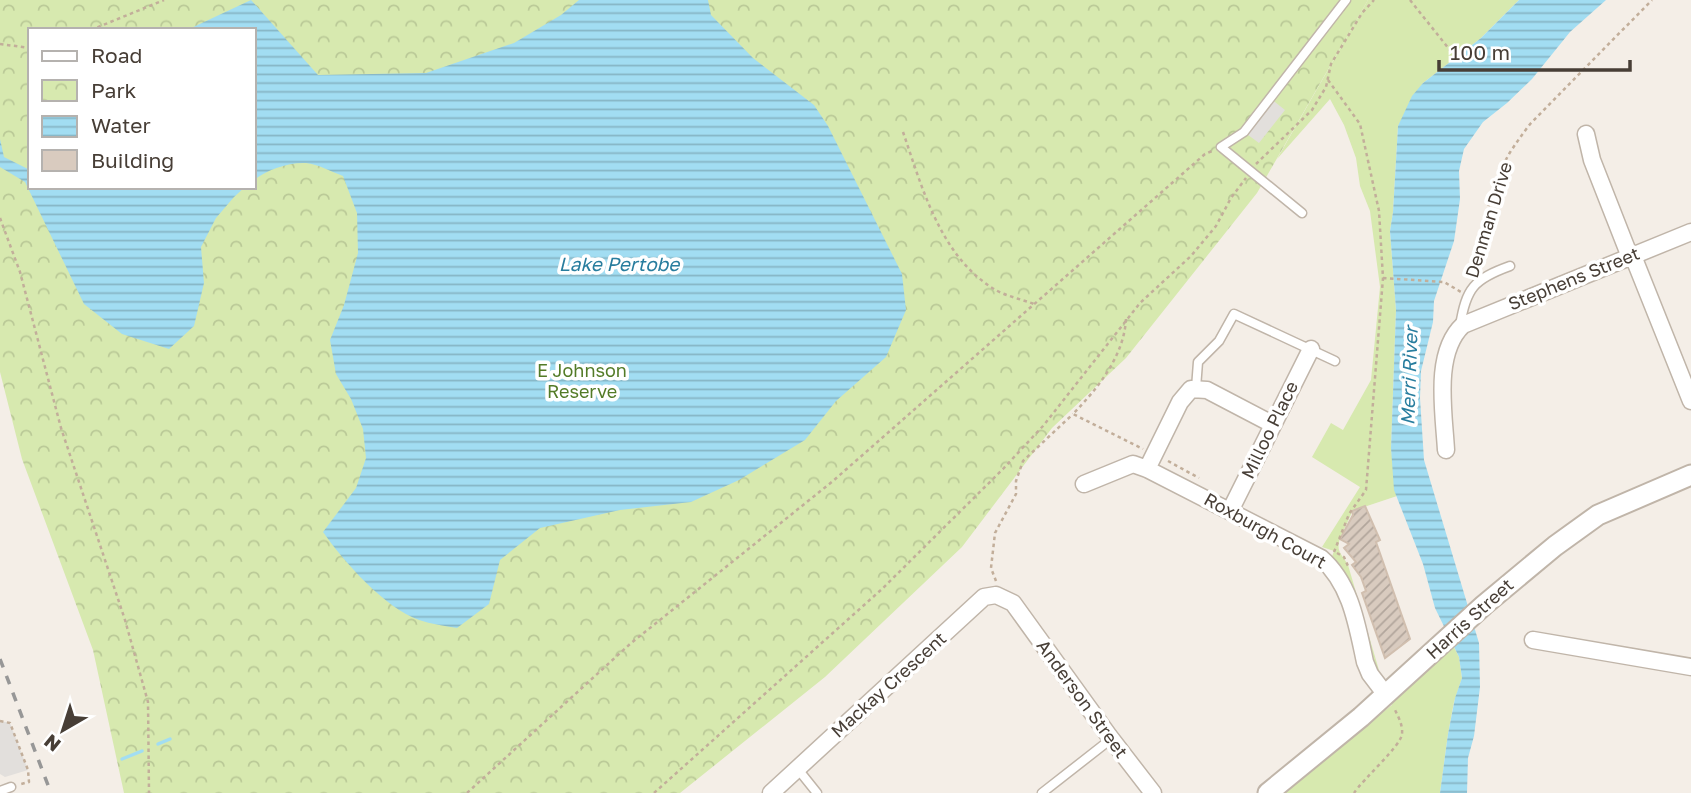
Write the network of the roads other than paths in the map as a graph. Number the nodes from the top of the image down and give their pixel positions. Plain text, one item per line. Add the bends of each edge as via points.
1 (1346, 0) edge
2 (1586, 134) dead end
3 (1302, 212) dead end
4 (1691, 232) edge
5 (1631, 256) junction
6 (1510, 265) dead end
7 (1459, 329) junction
8 (1311, 349) junction
9 (1335, 361) dead end
10 (1196, 387) junction
11 (1691, 401) edge
12 (1272, 424) junction
13 (1446, 450) dead end
14 (1147, 469) junction
15 (1691, 475) edge
16 (1084, 484) dead end
17 (1230, 511) junction
18 (1009, 600) joint
19 (1534, 640) dead end
20 (1691, 667) edge
21 (1386, 695) junction
22 (1111, 740) junction
23 (797, 768) junction
24 (11, 787) road end
25 (0, 790) edge
26 (771, 793) edge
27 (817, 793) edge
28 (1042, 793) edge
29 (1153, 793) edge
30 (1268, 793) edge

1 - 3 lane via 1244,132 1221,147
2 - 5 street
4 - 5 street, Stephens Street
5 - 7 street, Stephens Street
5 - 11 street
6 - 7 lane, Denman Drive via 1471,288
7 - 13 street, Denman Drive via 1450,345 1442,389
8 - 9 lane
8 - 10 lane via 1234,314 1219,341 1198,362
8 - 12 street, Milloo Place
10 - 12 street
10 - 14 street via 1184,396
12 - 17 street, Milloo Place
14 - 16 street via 1132,464
14 - 17 street, Roxburgh Court
15 - 21 street, Harris Street via 1598,515 1555,546
17 - 21 street, Roxburgh Court via 1321,558 1336,572 1345,586 1365,662
18 - 22 street, Anderson Street
18 - 23 street, Mackay Crescent via 984,597
19 - 20 street
21 - 30 street, Harris Street
22 - 28 lane
22 - 29 street, Anderson Street
23 - 26 street, Mackay Crescent
23 - 27 lane
24 - 25 lane

